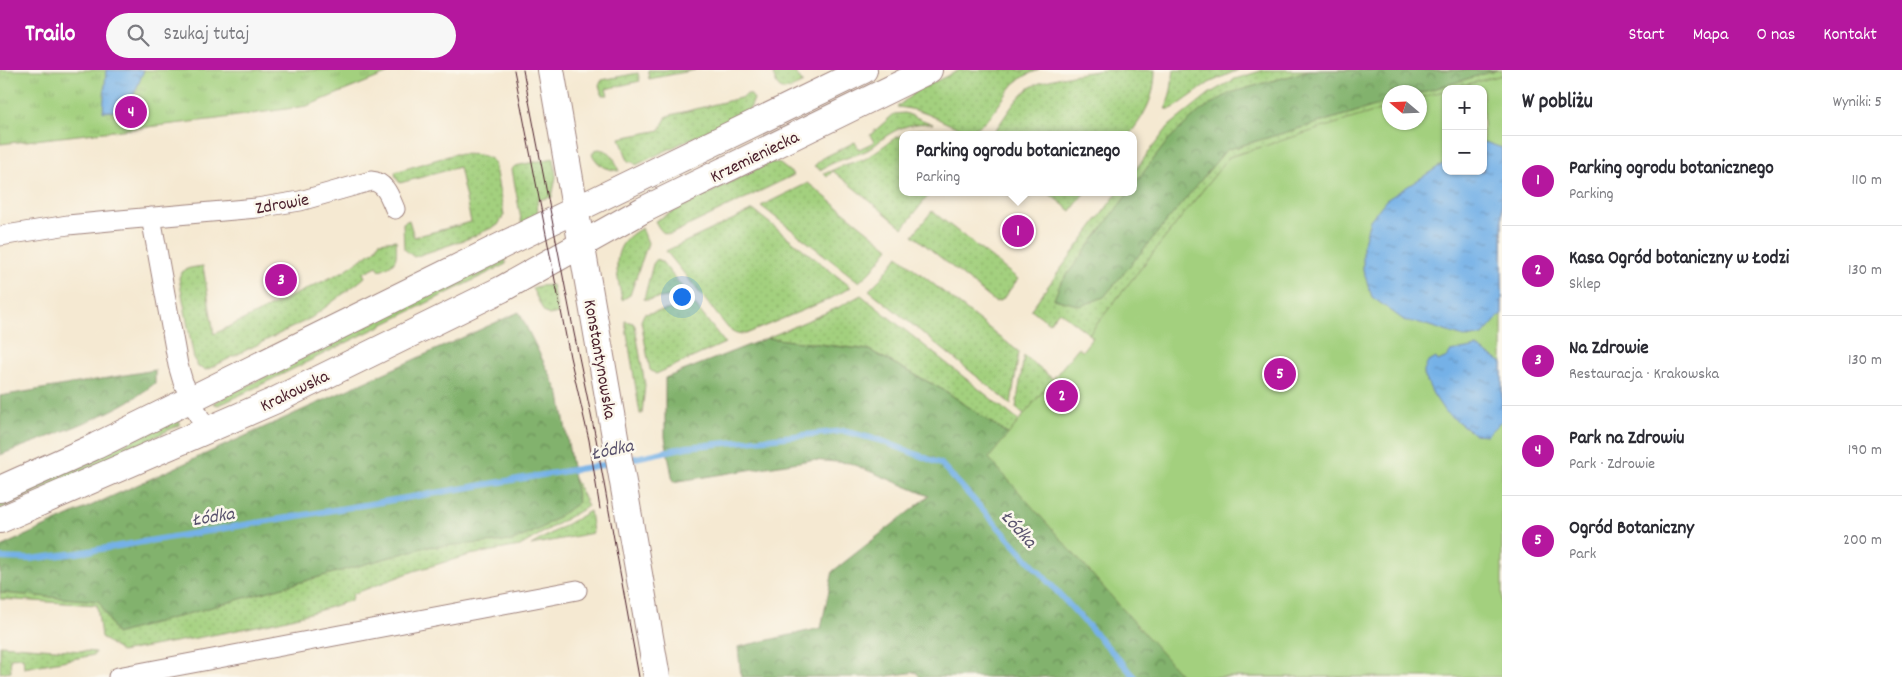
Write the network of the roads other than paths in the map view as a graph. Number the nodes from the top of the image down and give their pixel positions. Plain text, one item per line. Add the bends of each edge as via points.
1 (551, 70) edge
2 (864, 70) edge
3 (929, 70) edge
4 (396, 210) dead end
5 (575, 210) junction
6 (151, 217) junction
7 (0, 236) edge
8 (581, 245) junction
9 (191, 399) junction
10 (206, 431) junction
11 (0, 489) edge
12 (0, 520) edge
13 (577, 590) dead end
14 (198, 669) edge
15 (118, 677) edge
16 (657, 677) edge

1 - 5 main road, Konstantynowska
2 - 5 main road, Krzemieniecka
3 - 8 main road, Krzemieniecka via 643,210
4 - 6 street, Zdrowie via 383,185 371,181 300,201
5 - 8 main road, Konstantynowska
5 - 9 main road
6 - 7 street, Zdrowie
6 - 9 street via 178,365
8 - 10 main road, Krakowska via 502,289
8 - 16 main road, Konstantynowska
9 - 10 street
9 - 11 main road
10 - 12 main road, Krakowska
13 - 14 street
14 - 15 street

